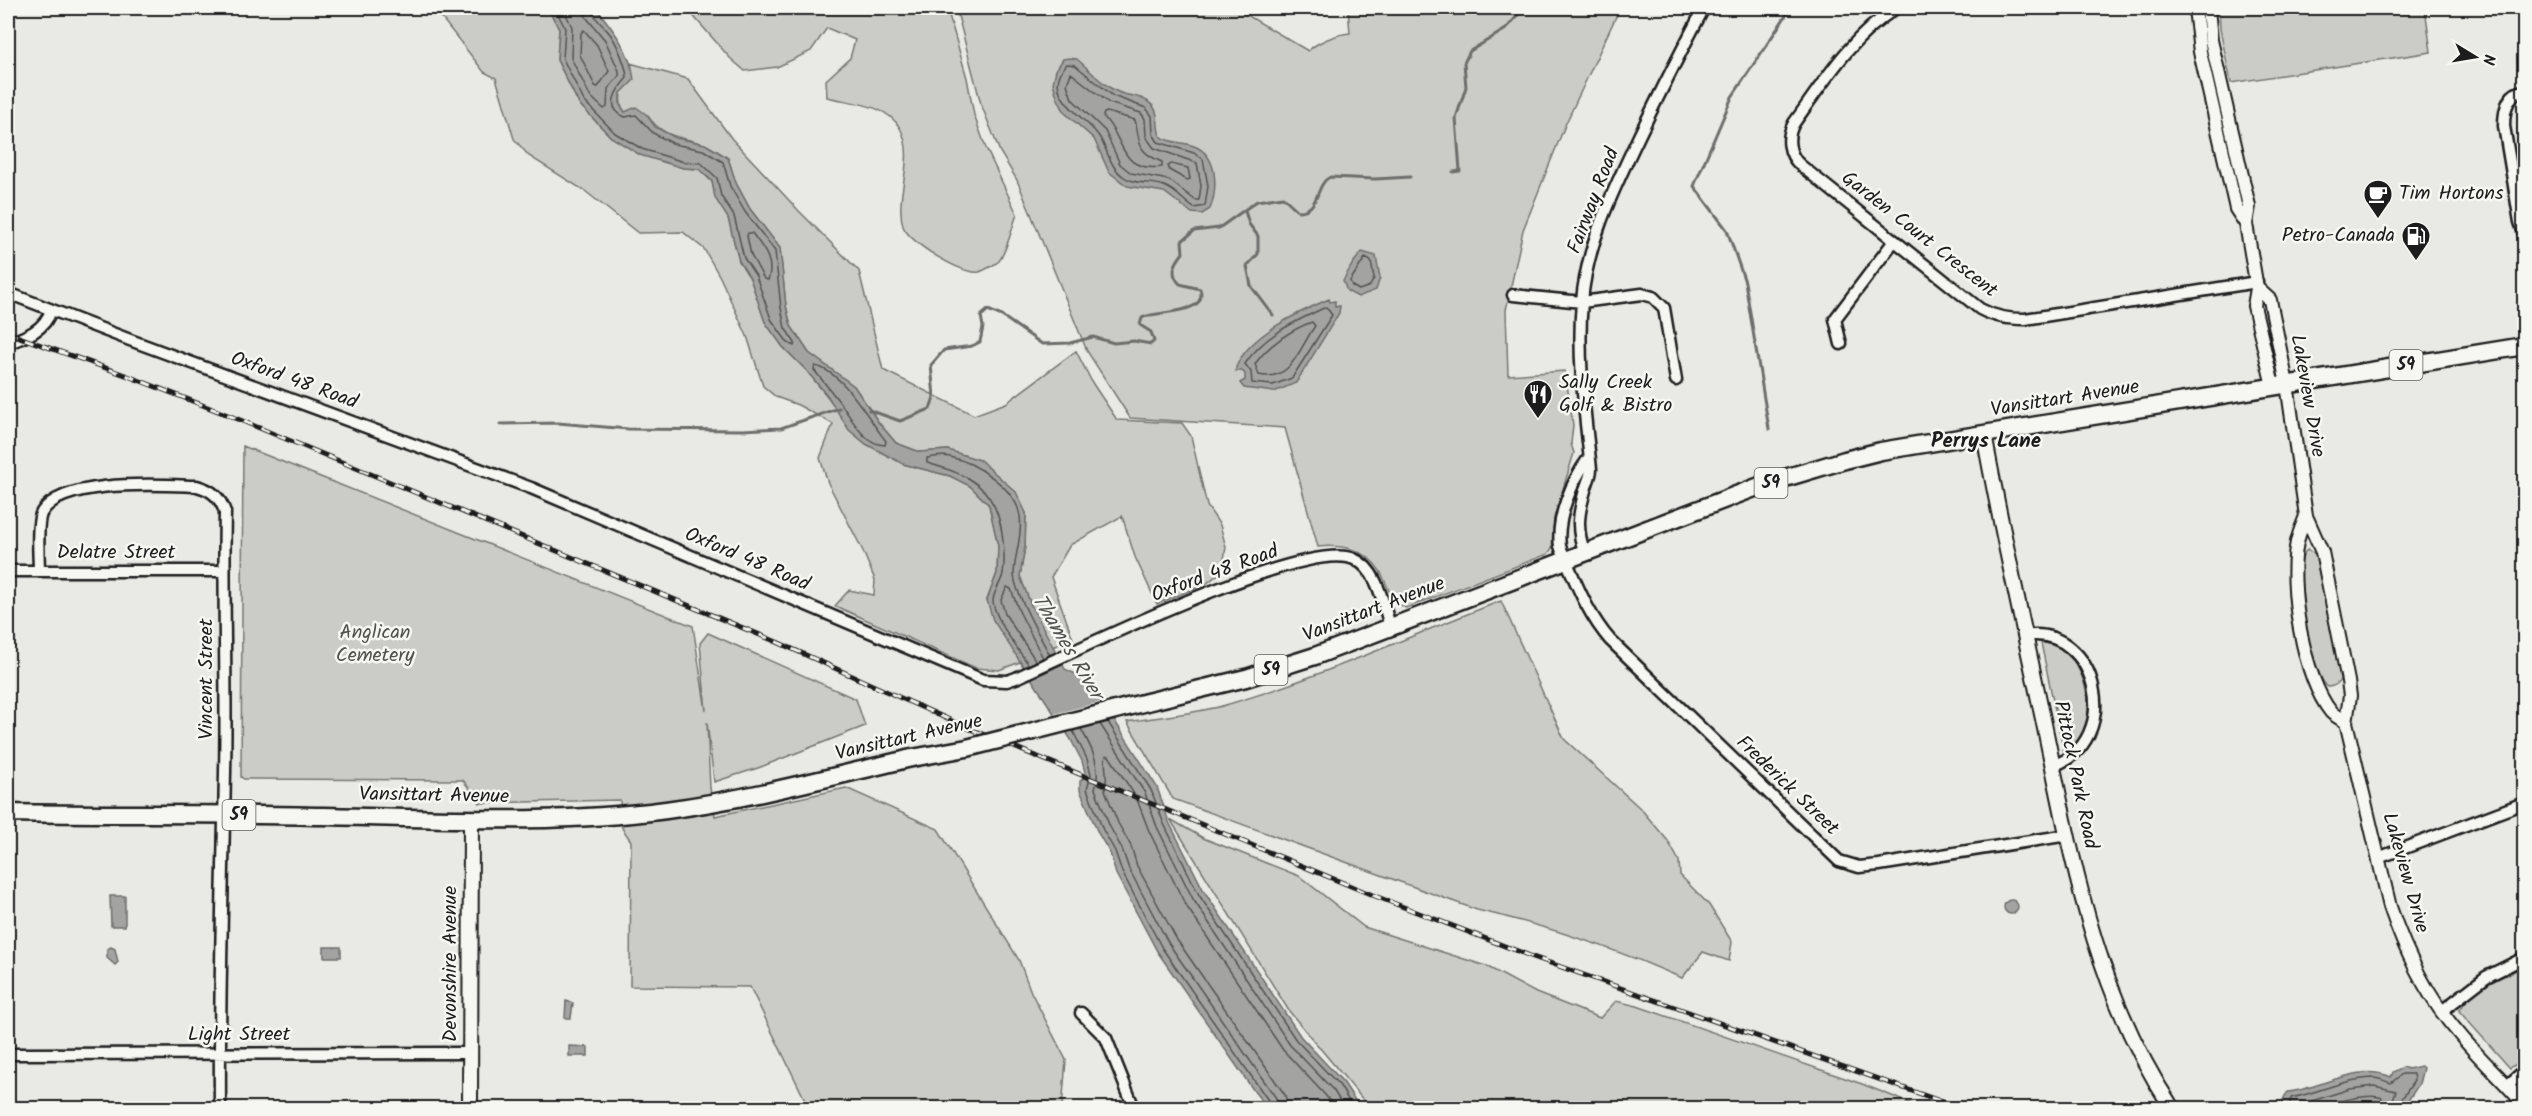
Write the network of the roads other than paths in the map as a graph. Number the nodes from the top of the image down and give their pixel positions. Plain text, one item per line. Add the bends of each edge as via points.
1 (1704, 8) edge
2 (1896, 8) edge
3 (2195, 8) edge
4 (2208, 8) edge
5 (2524, 91) edge
6 (2246, 224) junction
7 (2524, 234) edge
8 (1894, 241) junction
9 (2257, 285) junction
10 (8, 292) edge
11 (1513, 295) dead end
12 (1582, 302) junction
13 (51, 310) junction
14 (8, 343) edge
15 (1841, 344) dead end
16 (2524, 346) edge
17 (1676, 380) dead end
18 (2280, 385) junction
19 (1984, 434) junction
20 (1588, 459) junction
21 (2306, 516) junction
22 (1585, 553) junction
23 (1566, 560) junction
24 (39, 571) junction
25 (224, 571) junction
26 (8, 572) edge
27 (1390, 626) junction
28 (2025, 636) junction
29 (2346, 722) junction
30 (2052, 766) junction
31 (2524, 803) edge
32 (8, 813) edge
33 (223, 814) junction
34 (471, 820) junction
35 (2068, 835) junction
36 (2378, 858) junction
37 (2524, 958) edge
38 (2442, 1011) junction
39 (1081, 1013) dead end
40 (470, 1053) junction
41 (8, 1054) edge
42 (220, 1054) junction
43 (2524, 1071) edge
44 (2508, 1085) junction
45 (2524, 1104) edge
46 (220, 1108) edge
47 (470, 1108) edge
48 (1134, 1108) edge
49 (2172, 1108) edge

1 - 12 street, Fairway Road via 1610,197
2 - 8 street, Garden Court Crescent via 1852,44 1794,123 1788,140 1796,162
3 - 6 street, Lakeview Drive via 2200,52 2236,209
4 - 6 street, Lakeview Drive via 2212,48 2249,206
5 - 7 street via 2510,99 2504,110
6 - 9 street, Lakeview Drive
8 - 9 street, Garden Court Crescent via 1980,309 2009,319
8 - 15 street via 1835,319
9 - 18 street, Lakeview Drive via 2270,300
10 - 13 street, Oxford 48 Road
11 - 12 street
12 - 17 street via 1642,294 1659,301 1666,316
12 - 20 street, Fairway Road via 1580,362 1589,432
13 - 14 street via 48,321 36,331
13 - 27 street, Oxford 48 Road via 531,488 983,680 1016,678 1224,586 1311,560 1338,556 1354,559 1366,567
16 - 18 main road, Vansittart Avenue / 59
18 - 19 main road, Vansittart Avenue / 59
18 - 21 street, Lakeview Drive
19 - 22 main road, Vansittart Avenue / 59 via 1881,451 1809,470
19 - 28 main road, Pittock Park Road
20 - 22 street, Fairway Road via 1591,471 1577,520
20 - 23 street, Fairway Road via 1576,475 1562,523 1560,548
21 - 29 street, Lakeview Drive via 2322,552 2346,668 2350,696
21 - 29 street, Lakeview Drive via 2295,557 2298,615 2315,682 2330,711
22 - 23 main road, Vansittart Avenue / 59
23 - 27 main road, Vansittart Avenue / 59
23 - 35 street, Frederick Street via 1577,588 1610,640 1844,864 1879,865
24 - 25 street, Delatre Street
24 - 25 street, Vincent Street via 40,515 64,495 94,487 176,485 209,490 222,505
24 - 26 street, Delatre Street
25 - 33 street, Vincent Street
27 - 34 main road, Vansittart Avenue / 59, bridge via 1256,675 968,748 731,800 590,816
28 - 30 main road, Pittock Park Road
28 - 30 street via 2047,635 2064,643 2080,659 2093,687 2095,718 2087,739 2071,758
29 - 36 street, Lakeview Drive
30 - 35 main road, Pittock Park Road
31 - 36 street
32 - 33 main road, Vansittart Avenue / 59
33 - 34 main road, Vansittart Avenue / 59
33 - 42 street, Vincent Street
34 - 40 main road, Devonshire Avenue
35 - 49 main road, Pittock Park Road via 2087,920 2107,982 2132,1040
36 - 38 street, Lakeview Drive via 2399,936
37 - 38 street via 2486,977
38 - 44 street, Lakeview Drive via 2460,1036
39 - 48 street via 1106,1038
40 - 42 street, Light Street
40 - 47 main road, Devonshire Avenue
41 - 42 street, Light Street
42 - 46 street, Vincent Street
43 - 44 street
44 - 45 street, Lakeview Drive

